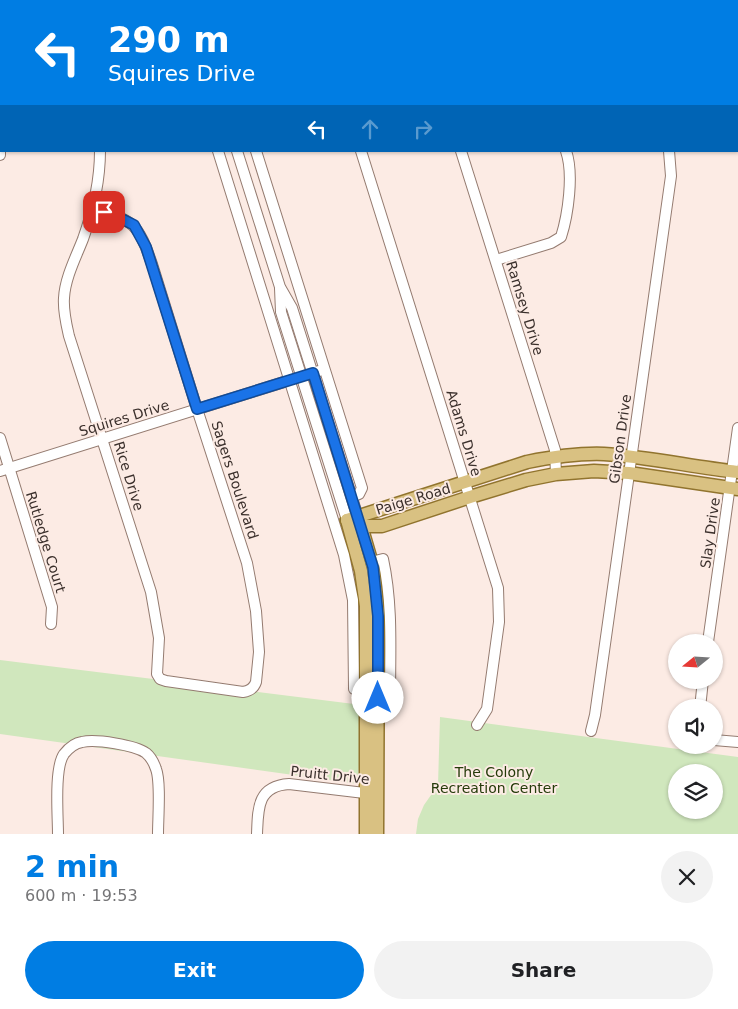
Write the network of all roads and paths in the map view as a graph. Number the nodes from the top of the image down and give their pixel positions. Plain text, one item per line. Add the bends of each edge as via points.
1 (0, 122) edge
2 (100, 152) edge
3 (218, 152) edge
4 (237, 152) edge
5 (256, 152) edge
6 (361, 152) edge
7 (461, 152) edge
8 (566, 152) edge
9 (669, 152) edge
10 (0, 155) edge
11 (93, 210) junction
12 (496, 260) junction
13 (280, 287) junction
14 (324, 370) junction
15 (313, 373) junction
16 (300, 377) junction
17 (290, 380) junction
18 (197, 409) junction
19 (738, 428) edge
20 (0, 438) edge
21 (103, 439) junction
22 (632, 457) junction
23 (556, 458) junction
24 (4, 470) edge
25 (735, 472) edge
26 (629, 473) junction
27 (556, 474) junction
28 (465, 482) junction
29 (734, 488) edge
30 (352, 496) junction
31 (470, 497) junction
32 (355, 521) junction
33 (382, 526) junction
34 (368, 548) junction
35 (51, 624) dead end
36 (709, 634) edge
37 (206, 687) joint
38 (366, 689) junction
39 (477, 725) dead end
40 (590, 731) dead end
41 (723, 741) edge
42 (738, 742) edge
43 (372, 794) junction
44 (58, 834) edge
45 (158, 834) edge
46 (257, 834) edge
47 (366, 834) edge
48 (377, 834) edge

1 - 10 street
2 - 11 street, Rice Drive
3 - 17 street
4 - 13 street
5 - 14 street
6 - 28 street, Adams Drive
7 - 12 street, Ramsey Drive
8 - 12 street via 570,184 561,237
9 - 22 street, Gibson Drive via 671,176
11 - 18 street, Sagers Boulevard via 114,215 134,225 146,247
11 - 21 street, Rice Drive via 68,278 64,314
12 - 23 street, Ramsey Drive
13 - 15 street via 292,308
13 - 16 street via 281,312
14 - 15 street, Squires Drive
14 - 30 street via 362,488 359,494
15 - 16 street, Squires Drive
15 - 30 street
16 - 17 street, Squires Drive
16 - 32 street
17 - 18 street, Squires Drive
17 - 38 street via 351,581 354,689
18 - 21 street, Squires Drive
18 - 37 street, Sagers Boulevard via 247,563 259,652 256,682 248,691
19 - 25 street, Slay Drive
20 - 24 street, Rutledge Court
21 - 24 street, Squires Drive
21 - 37 street, Rice Drive via 151,592 159,638 157,674 166,681
22 - 23 main road, Paige Road via 595,454
22 - 25 main road, Paige Road
22 - 26 street, Gibson Drive
23 - 27 street, Ramsey Drive
23 - 28 main road, Paige Road via 527,462
24 - 35 street, Rutledge Court via 52,607
25 - 29 street, Slay Drive
26 - 27 main road, Paige Road
26 - 29 main road, Paige Road
26 - 40 street, Gibson Drive via 595,715
27 - 31 main road, Paige Road
28 - 31 street, Adams Drive
28 - 32 main road, Paige Road
29 - 36 street, Slay Drive
30 - 32 street
31 - 33 main road, Paige Road
31 - 39 street, Adams Drive via 498,588 499,622 487,709
32 - 33 main road, Paige Road
32 - 34 main road
32 - 38 main road via 364,588
33 - 34 main road via 371,538
34 - 43 main road via 378,616 378,698
38 - 43 main road
41 - 42 street
43 - 46 street, Pruitt Drive via 278,784 260,801
43 - 47 main road
43 - 48 main road
44 - 45 street via 58,768 63,755 71,747 92,741 132,747 145,752 152,760 157,771

